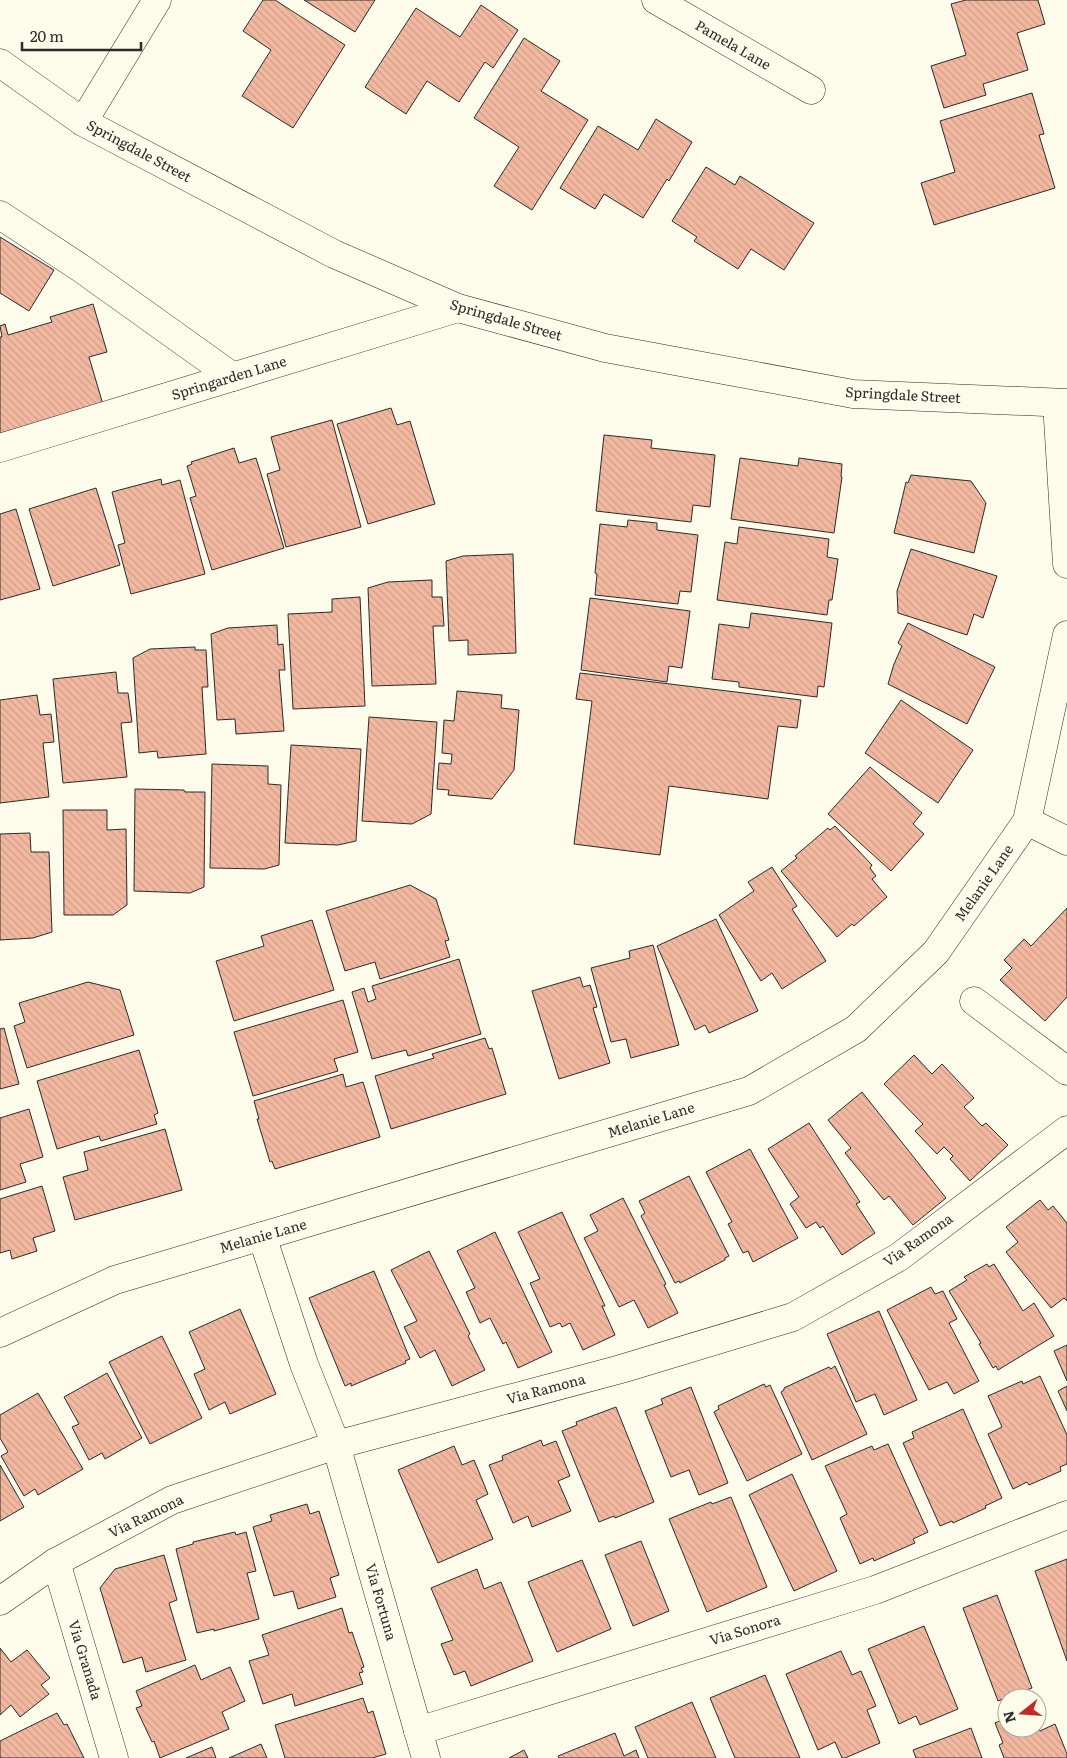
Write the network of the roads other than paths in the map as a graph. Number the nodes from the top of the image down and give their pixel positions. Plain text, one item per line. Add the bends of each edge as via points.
1 (157, 0) edge
2 (656, 0) edge
3 (0, 63) edge
4 (811, 90) dead end
5 (83, 122) junction
6 (0, 215) edge
7 (458, 308) junction
8 (233, 376) junction
9 (1062, 403) edge
10 (0, 448) edge
11 (1067, 564) edge
12 (1067, 635) edge
13 (1027, 821) junction
14 (1067, 841) edge
15 (974, 1001) dead end
16 (1067, 1071) edge
17 (1067, 1130) edge
18 (262, 1236) junction
19 (0, 1333) edge
20 (336, 1445) junction
21 (1067, 1515) edge
22 (56, 1562) junction
23 (0, 1601) edge
24 (418, 1731) junction
25 (114, 1758) edge
26 (426, 1758) edge

1 - 5 street
2 - 4 street, Pamela Lane
3 - 5 street, Springdale Street
5 - 7 street, Springdale Street via 334,254
6 - 8 street
7 - 8 street, Springarden Lane
7 - 9 street, Springdale Street via 605,348 853,394
8 - 10 street, Springarden Lane
9 - 11 street
12 - 13 street, Melanie Lane
13 - 14 street
13 - 18 street, Melanie Lane via 936,952 856,1029 749,1091
15 - 16 street
17 - 20 street, Via Ramona via 898,1257 793,1317 622,1369
18 - 19 street, Melanie Lane via 115,1280
18 - 20 street, Via Fortuna via 304,1364
20 - 22 street, Via Ramona via 172,1500
20 - 24 street, Via Fortuna
21 - 24 street, Via Sonora via 875,1590
22 - 23 street, Via Ramona
22 - 25 street, Via Granada
24 - 26 street, Via Fortuna

